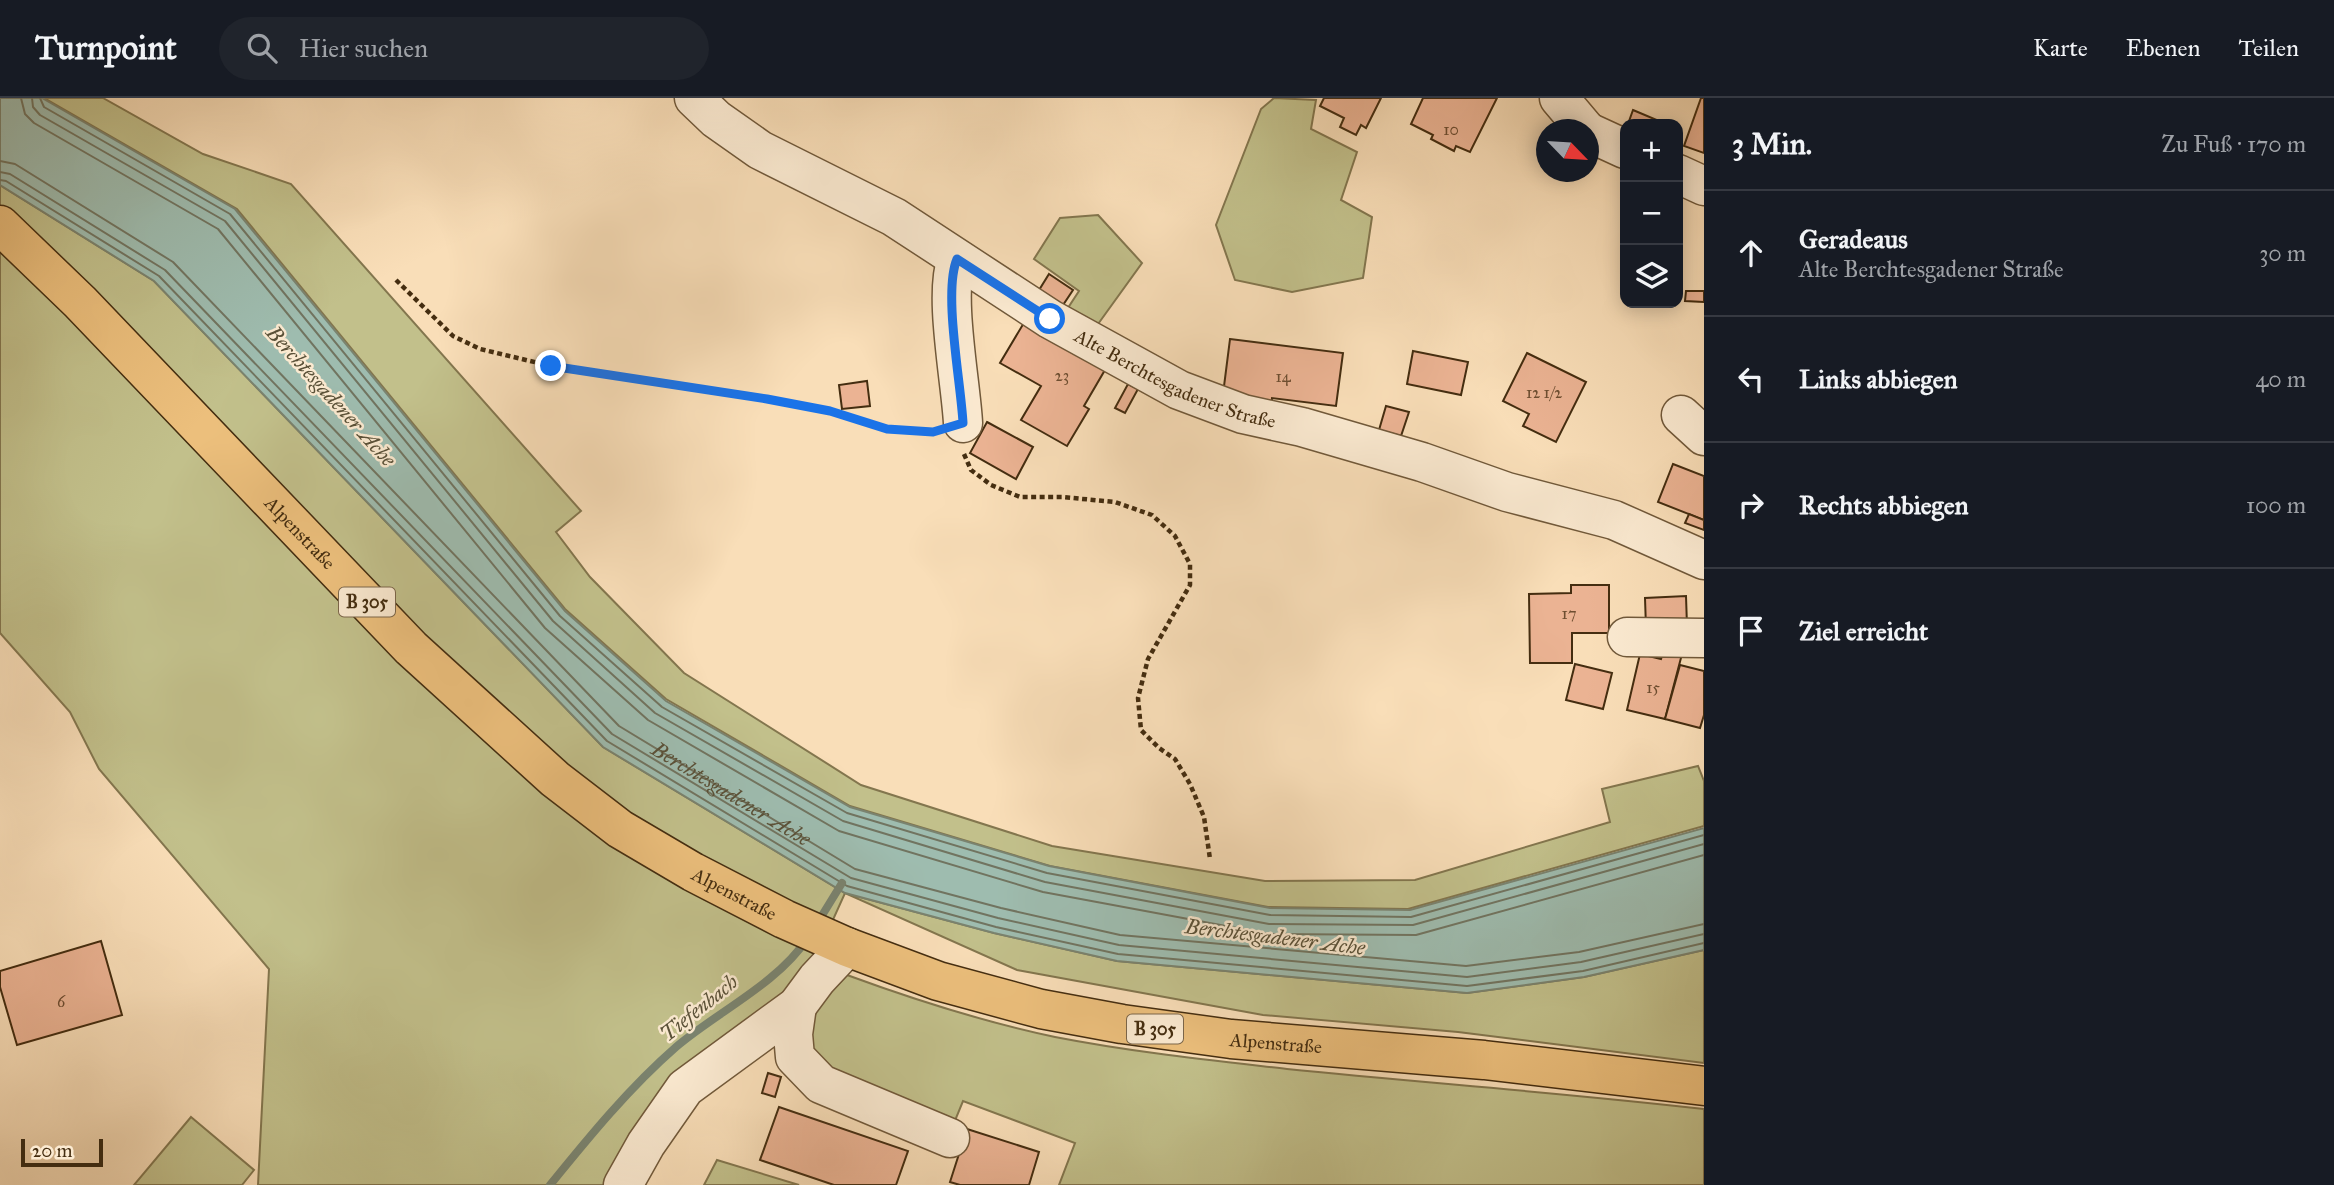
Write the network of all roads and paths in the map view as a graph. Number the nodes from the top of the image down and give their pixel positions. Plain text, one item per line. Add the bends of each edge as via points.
1 (694, 98) edge
2 (1559, 98) edge
3 (1577, 119) edge
4 (1599, 137) edge
5 (1620, 147) edge
6 (1683, 176) edge
7 (1704, 186) edge
8 (0, 226) edge
9 (957, 259) junction
10 (396, 280) dead end
11 (963, 423) junction
12 (1704, 560) edge
13 (1627, 637) dead end
14 (1704, 638) edge
15 (1210, 859) dead end
16 (842, 945) junction
17 (797, 1006) junction
18 (1704, 1086) edge
19 (950, 1138) dead end
20 (624, 1185) edge

1 - 9 street, Alte Berchtesgadener Straße via 760,150 894,217
2 - 3 street
4 - 5 street
6 - 7 street
8 - 16 main road, Alpenstraße / B 305 via 80,302 411,648 528,755 620,829 693,872
9 - 11 street via 953,327
9 - 12 street, Alte Berchtesgadener Straße via 1050,319 1210,403 1614,520
10 - 11 path via 453,336 480,349 551,366 830,411 887,429 933,432
11 - 15 path via 964,454 971,470 991,485 1020,497 1115,502 1152,515 1175,536 1190,564 1190,585 1148,659 1138,698 1141,730 1175,760 1190,784 1203,817
13 - 14 street
16 - 17 street
16 - 18 main road, Alpenstraße / B 305 via 938,981 1041,1009 1122,1024
17 - 19 street via 795,1057 821,1084
17 - 20 street via 685,1088

